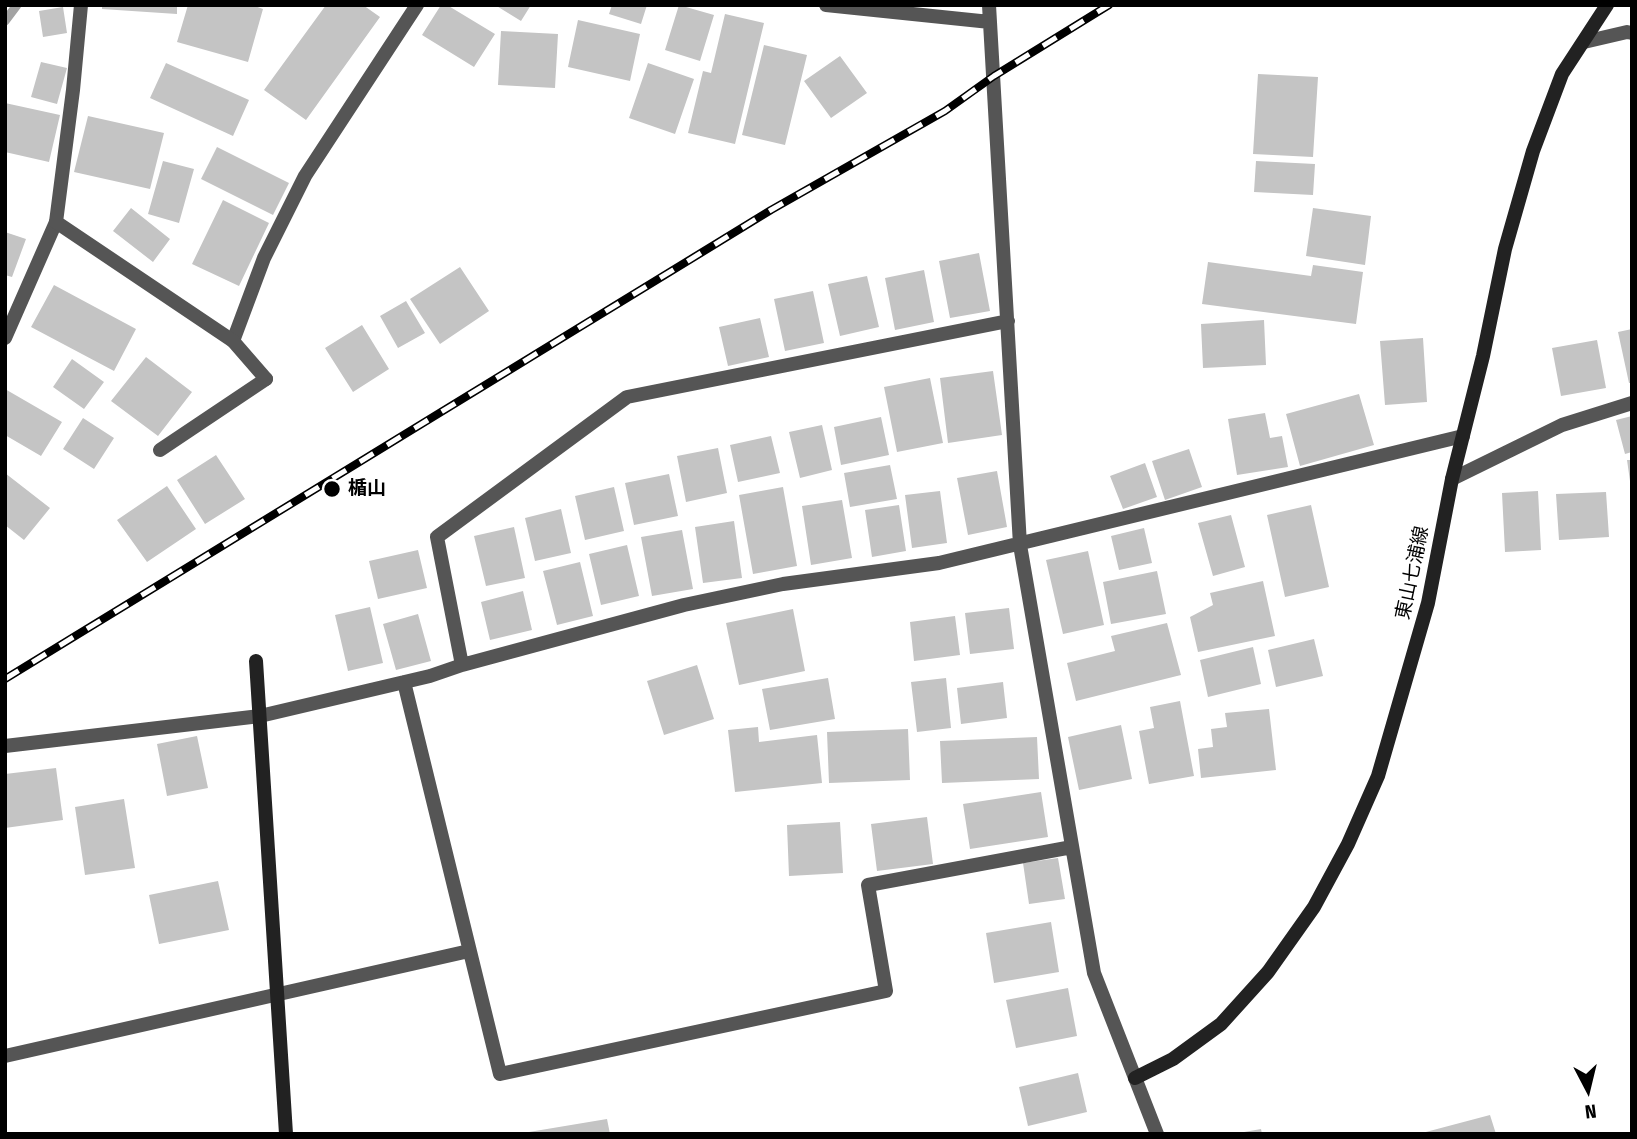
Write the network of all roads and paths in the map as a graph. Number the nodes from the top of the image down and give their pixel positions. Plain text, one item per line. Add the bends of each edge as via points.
1 (80, 5) edge
2 (417, 5) edge
3 (826, 5) edge
4 (989, 5) edge
5 (1607, 5) edge
6 (990, 22) junction
7 (1632, 33) edge
8 (1584, 42) junction
9 (56, 222) junction
10 (1008, 321) junction
11 (5, 338) edge
12 (233, 341) junction
13 (1632, 403) edge
14 (1463, 436) junction
15 (160, 450) dead end
16 (1452, 479) junction
17 (1020, 545) junction
18 (256, 661) dead end
19 (462, 665) junction
20 (404, 682) junction
21 (260, 716) junction
22 (5, 746) edge
23 (1072, 847) junction
24 (470, 951) junction
25 (277, 994) junction
26 (5, 1056) edge
27 (1135, 1078) junction
28 (286, 1134) edge
29 (1157, 1134) edge

1 - 9 street
2 - 12 street via 305,176 264,258
3 - 6 street
4 - 6 street
5 - 8 main road, 東山七浦線
6 - 10 street
7 - 8 street
8 - 14 main road, 東山七浦線 via 1562,74 1533,151 1505,249
9 - 11 street
9 - 12 street
10 - 17 street
10 - 19 street via 627,397 437,537
12 - 15 street via 266,379
13 - 16 street via 1562,425
14 - 16 main road, 東山七浦線
14 - 17 street
16 - 27 main road, 東山七浦線 via 1402,697 1378,776 1348,844 1314,907 1268,972 1221,1024 1173,1059
17 - 19 street via 939,564 783,584 684,605
17 - 23 street
18 - 21 main road
19 - 20 street
20 - 21 street
20 - 24 street
21 - 22 street
21 - 25 main road
23 - 24 street via 868,885 886,991 500,1074
23 - 27 street via 1094,973
24 - 25 street
25 - 26 street
25 - 28 main road
27 - 29 street

